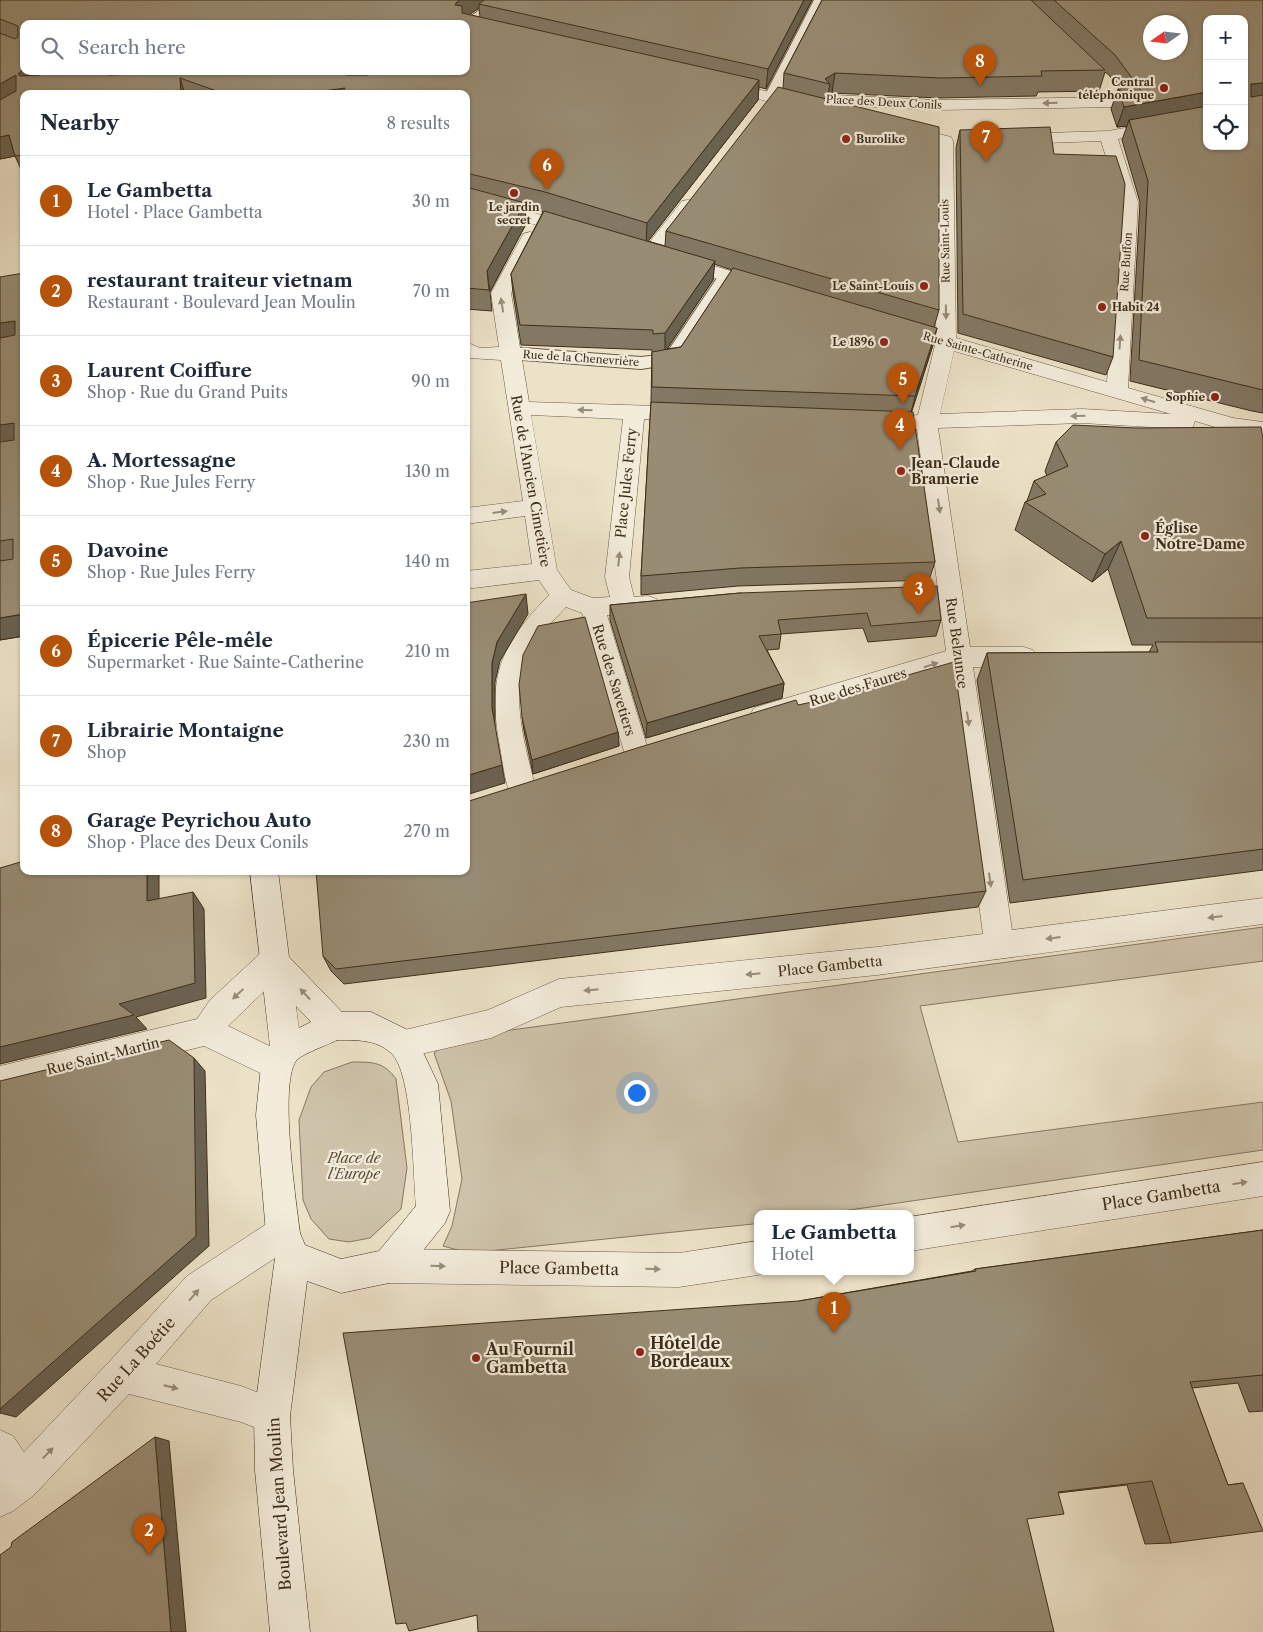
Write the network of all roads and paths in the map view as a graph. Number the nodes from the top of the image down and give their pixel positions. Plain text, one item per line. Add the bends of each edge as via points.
1 (504, 0) edge
2 (821, 0) edge
3 (470, 23) edge
4 (470, 27) edge
5 (484, 31) edge
6 (703, 81) edge
7 (1106, 87) dead end
8 (771, 97) junction
9 (1116, 102) junction
10 (937, 106) junction
11 (759, 112) edge
12 (848, 116) edge
13 (1203, 119) edge
14 (886, 126) edge
15 (1141, 130) junction
16 (1108, 136) junction
17 (1002, 139) edge
18 (964, 140) edge
19 (944, 141) junction
20 (699, 191) edge
21 (470, 200) edge
22 (540, 219) junction
23 (596, 236) edge
24 (727, 276) junction
25 (784, 293) edge
26 (908, 331) edge
27 (946, 342) junction
28 (470, 350) edge
29 (510, 353) junction
30 (1117, 391) junction
31 (519, 408) junction
32 (634, 412) junction
33 (712, 415) edge
34 (888, 421) edge
35 (927, 423) junction
36 (1232, 425) junction
37 (1263, 429) edge
38 (534, 507) junction
39 (470, 515) edge
40 (545, 571) junction
41 (470, 580) edge
42 (562, 596) junction
43 (672, 603) edge
44 (592, 607) junction
45 (626, 607) junction
46 (959, 657) junction
47 (1047, 657) edge
48 (740, 722) edge
49 (636, 753) edge
50 (522, 791) edge
51 (269, 875) edge
52 (1263, 911) edge
53 (999, 945) junction
54 (274, 961) junction
55 (336, 1026) junction
56 (206, 1031) junction
57 (403, 1043) junction
58 (281, 1057) junction
59 (0, 1081) edge
60 (1263, 1179) edge
61 (914, 1233) edge
62 (287, 1245) junction
63 (754, 1259) edge
64 (389, 1266) junction
65 (124, 1374) junction
66 (272, 1416) junction
67 (0, 1449) edge
68 (11, 1490) edge
69 (290, 1632) edge

1 - 3 street
2 - 8 lane
4 - 5 street
6 - 8 street
7 - 9 street
8 - 10 street, Place des Deux Conils
8 - 11 street
8 - 12 street, Place des Deux Conils
9 -> 10 street, Place des Deux Conils
9 - 15 street
10 - 19 street, Rue Saint-Louis
13 - 15 street
14 - 19 street, Place des Deux Conils
15 - 16 street
16 - 17 street
30 -> 16 street, Rue Buffon via 1129,202
18 - 19 street, Place des Deux Conils
19 -> 27 street, Rue Saint-Louis
20 - 24 street via 641,250
21 - 22 street
22 - 23 street
29 -> 22 street, Rue de l'Ancien Cimetière via 500,294
24 - 25 street
24 - 29 lane, Rue de la Chenevrière via 672,360 642,363
26 - 27 street, Rue Sainte-Catherine
27 - 30 street, Rue Sainte-Catherine
27 - 35 street, Rue Belzunce
28 - 29 street via 476,354
29 - 31 street, Rue de l'Ancien Cimetière
36 -> 30 street, Rue Sainte-Catherine
32 -> 31 street, Place Jules Ferry
31 - 38 street, Rue de l'Ancien Cimetière
32 - 33 street
45 -> 32 street, Place Jules Ferry via 617,577
34 - 35 street, Rue Sainte-Catherine
36 -> 35 street, Rue Sainte-Catherine via 1082,416
35 -> 46 street, Rue Belzunce via 941,590
36 - 37 street, Rue Sainte-Catherine
39 -> 38 street
38 - 40 street, Rue de l'Ancien Cimetière
40 - 41 street
40 - 42 street, Rue de l'Ancien Cimetière
42 - 44 street
42 - 50 street via 523,641 508,673 508,716
43 - 45 street
44 - 45 street
44 - 49 street, Rue des Savetiers
46 - 47 street, Rue des Faures
48 -> 46 street, Rue des Faures
46 -> 53 street, Rue Belzunce
51 - 54 street, Boulevard Jean Moulin
52 -> 53 street, Place Gambetta
53 -> 57 street, Place Gambetta via 559,994 491,1024
55 -> 54 street
54 -> 56 street via 221,1010
54 - 58 street, Boulevard Jean Moulin
55 - 57 street via 371,1026
55 - 58 street
56 - 58 street
56 - 59 street, Rue Saint-Martin
57 - 64 street via 422,1084 433,1211
58 - 62 street, Boulevard Jean Moulin via 272,1115
61 -> 60 street, Place Gambetta
62 - 64 street, Place Gambetta via 341,1276
65 -> 62 street, Rue La Boétie via 199,1288
62 - 66 street, Boulevard Jean Moulin
64 -> 63 street, Place Gambetta via 679,1270
65 -> 66 street via 241,1404
68 -> 65 street, Rue La Boétie
66 - 69 street, Boulevard Jean Moulin
67 - 68 street

